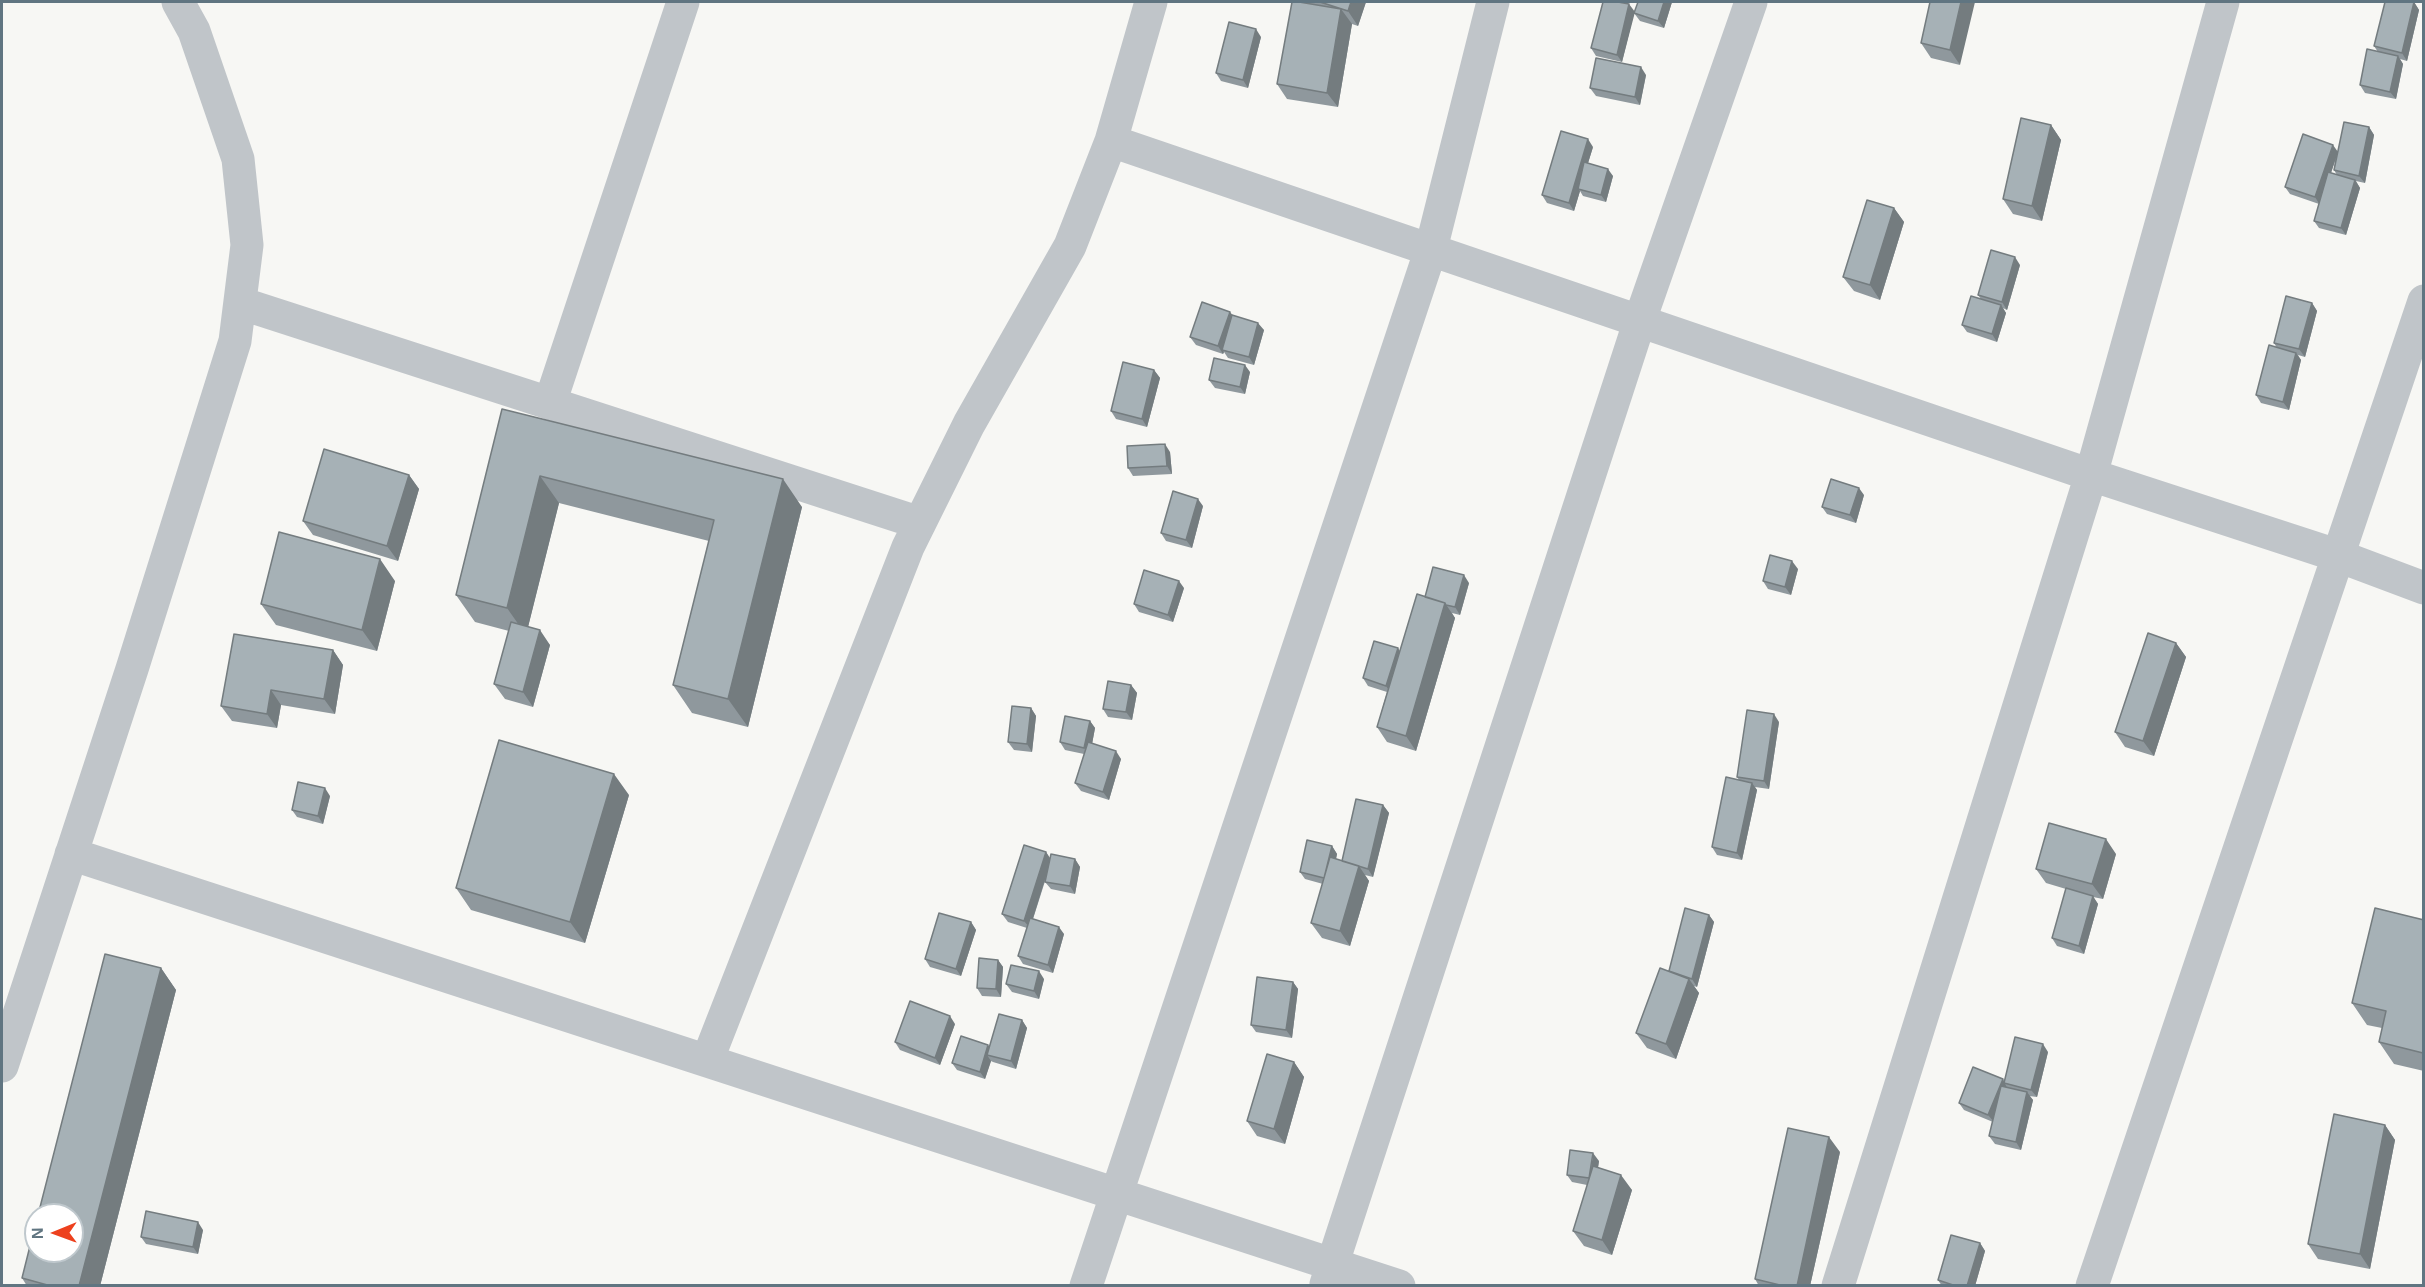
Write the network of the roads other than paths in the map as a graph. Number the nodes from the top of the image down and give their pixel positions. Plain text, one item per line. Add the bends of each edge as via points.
1 (178, 2) edge
2 (683, 2) edge
3 (1151, 2) edge
4 (1493, 2) edge
5 (1751, 2) edge
6 (2223, 2) edge
7 (1111, 141) junction
8 (1431, 249) junction
9 (2424, 301) edge
10 (240, 303) junction
11 (1640, 320) junction
12 (549, 403) junction
13 (2091, 475) junction
14 (920, 523) junction
15 (2336, 555) junction
16 (2424, 588) edge
17 (71, 854) junction
18 (707, 1061) junction
19 (2, 1066) edge
20 (1118, 1194) junction
21 (1329, 1275) edge
22 (1086, 1286) edge
23 (1400, 1286) edge
24 (1838, 1286) edge
25 (2092, 1286) edge

1 - 10 street via 194,31 238,159 247,245
2 - 12 street
3 - 7 street
4 - 8 street
5 - 11 street
6 - 13 street
7 - 8 street
7 - 14 street via 1070,246 969,424
8 - 11 street
8 - 20 street
9 - 15 street
10 - 12 street
10 - 17 street via 235,340
11 - 13 street
11 - 21 street
12 - 14 street
13 - 15 street
13 - 24 street
14 - 18 street
15 - 16 street
15 - 25 street
17 - 18 street
17 - 19 street
18 - 20 street
20 - 21 street
20 - 22 street
21 - 23 street

